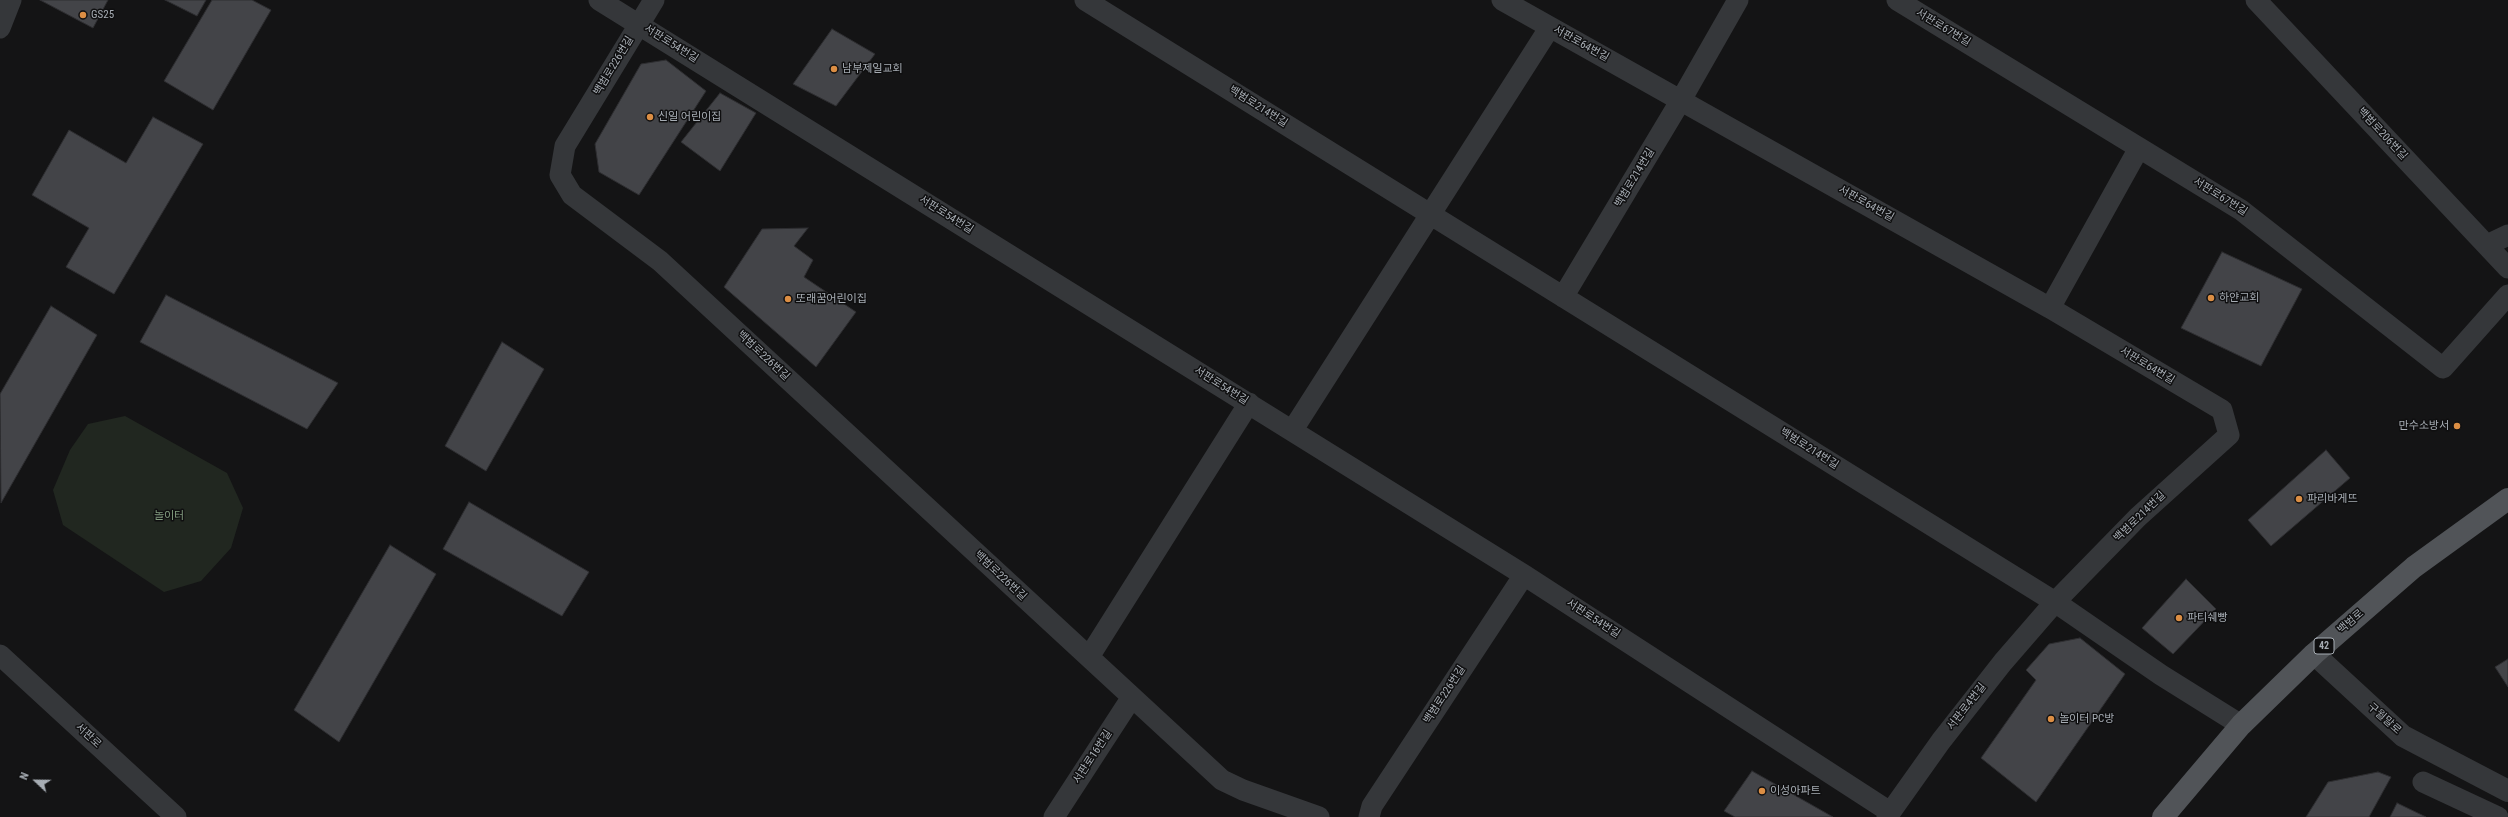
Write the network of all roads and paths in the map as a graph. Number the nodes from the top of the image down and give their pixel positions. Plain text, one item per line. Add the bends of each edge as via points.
1 (11, 0) edge
2 (599, 0) edge
3 (654, 0) edge
4 (1085, 0) edge
5 (1502, 0) edge
6 (1738, 0) edge
7 (1896, 0) edge
8 (2256, 0) edge
9 (639, 25) junction
10 (1550, 27) junction
11 (0, 28) edge
12 (1681, 100) junction
13 (2139, 148) junction
14 (1431, 215) junction
15 (2508, 234) edge
16 (2487, 245) junction
17 (2508, 268) edge
18 (2508, 295) edge
19 (1563, 297) junction
20 (2050, 308) junction
21 (1249, 404) junction
22 (1292, 431) junction
23 (2229, 435) joint
24 (2508, 499) edge
25 (1524, 575) junction
26 (2055, 602) junction
27 (2314, 654) junction
28 (0, 655) edge
29 (1089, 657) junction
30 (1132, 697) junction
31 (2241, 725) junction
32 (2423, 782) dead end
33 (2507, 790) edge
34 (1888, 815) edge
35 (176, 817) edge
36 (1054, 817) edge
37 (1319, 817) edge
38 (1369, 817) edge
39 (2163, 817) edge
40 (2498, 817) edge

1 - 11 lane
2 - 9 lane, 서판로54번길
3 - 9 lane, 백범로226번길
4 - 14 lane, 백범로214번길
5 - 10 lane, 서판로64번길
6 - 12 lane
7 - 13 lane, 서판로67번길
8 - 16 lane, 백범로206번길
9 - 21 lane, 서판로54번길
9 - 29 lane, 백범로226번길 via 565,146 560,175 572,196 660,261
10 - 12 lane, 서판로64번길
10 - 14 lane
12 - 19 lane, 백범로214번길
12 - 20 lane, 서판로64번길
13 - 18 lane, 서판로67번길 via 2241,210 2442,368
13 - 20 lane
14 - 19 lane, 백범로214번길
14 - 22 lane
15 - 16 lane
16 - 17 lane, 백범로206번길
19 - 26 lane, 백범로214번길
20 - 23 lane, 서판로64번길 via 2222,410
21 - 22 lane, 서판로54번길
21 - 29 lane
22 - 25 lane, 서판로54번길
23 - 26 lane, 백범로214번길 via 2138,517
24 - 27 main road, 백범로 / 42 via 2414,567
25 - 34 lane, 서판로54번길
25 - 38 lane, 백범로226번길 via 1372,806
26 - 31 lane, 백범로214번길 via 2161,675
26 - 34 lane, 서판로4번길 via 2002,662 1941,740
27 - 31 main road, 백범로 / 42
27 - 33 street, 구월말로 via 2402,736
28 - 35 lane, 서판로
29 - 30 lane, 백범로226번길
30 - 36 lane, 서판로16번길
30 - 37 lane, 백범로226번길 via 1222,780
31 - 39 main road, 백범로 / 42
32 - 40 lane

